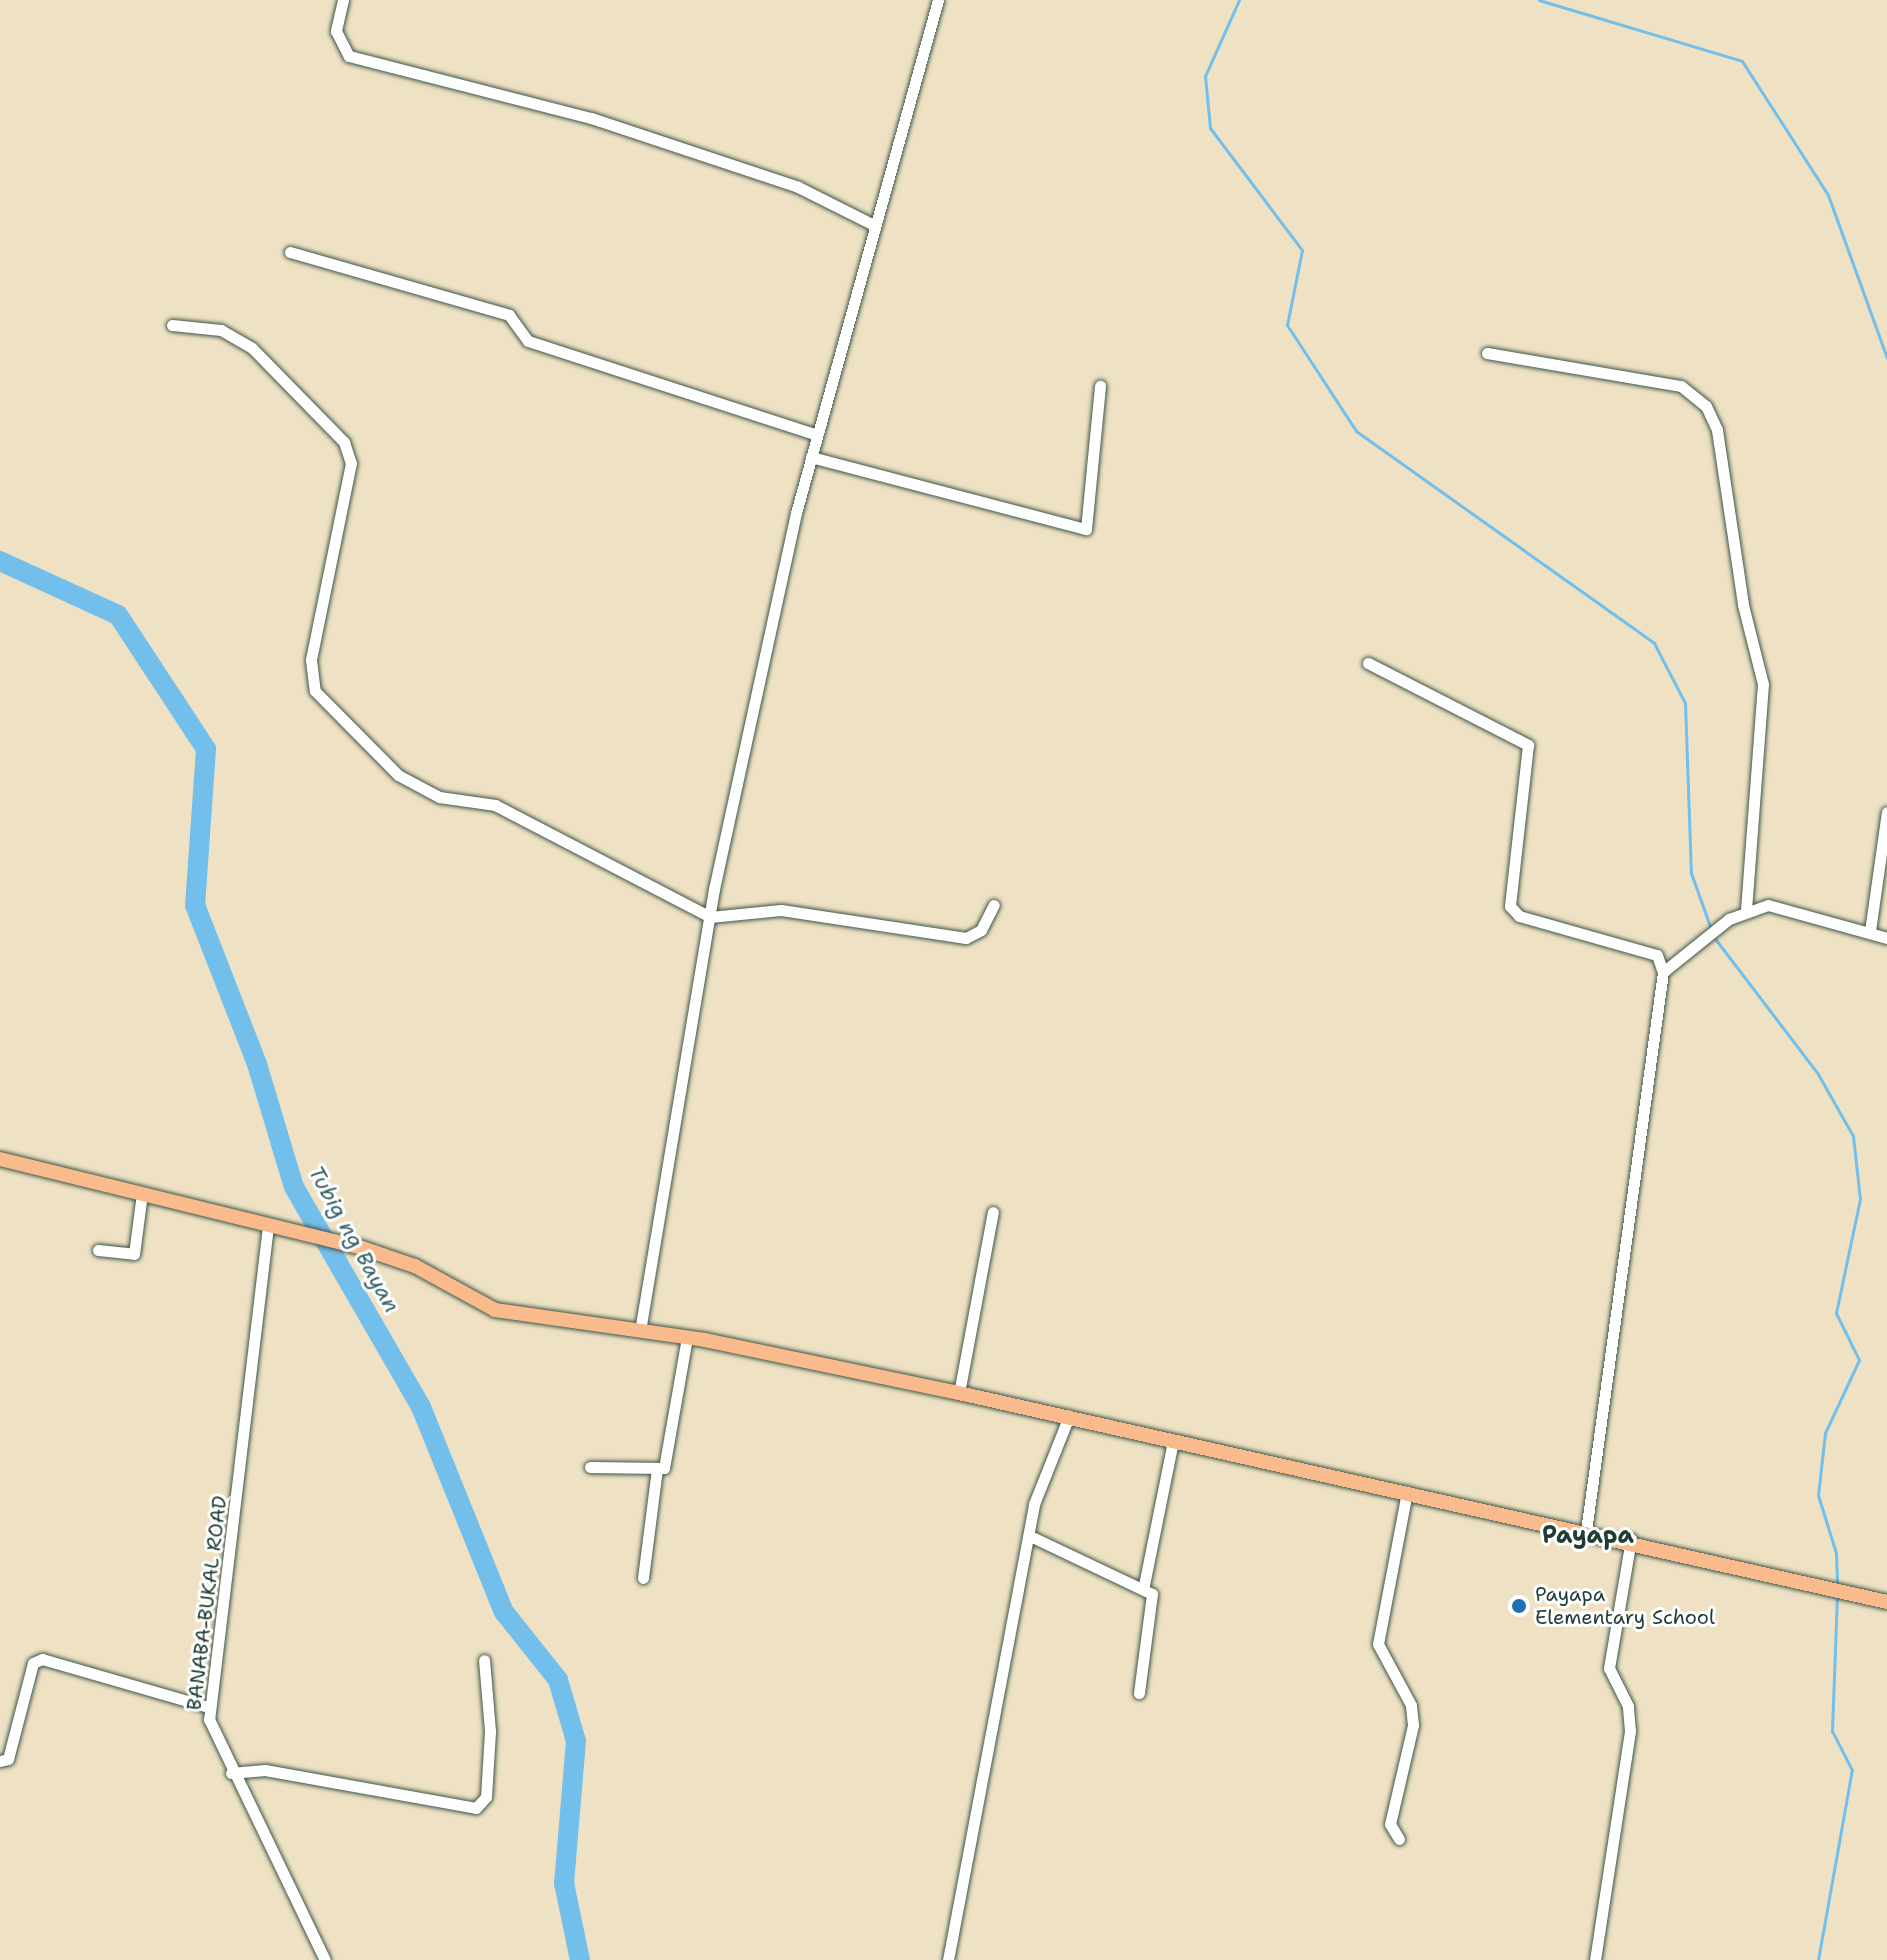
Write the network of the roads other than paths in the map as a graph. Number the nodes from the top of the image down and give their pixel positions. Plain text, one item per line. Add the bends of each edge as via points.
1 (343, 0) edge
2 (938, 0) edge
3 (872, 224) junction
4 (290, 252) dead end
5 (172, 325) dead end
6 (1487, 353) dead end
7 (1100, 386) dead end
8 (815, 434) junction
9 (811, 457) junction
10 (1368, 663) dead end
11 (1887, 812) edge
12 (994, 905) dead end
13 (1746, 910) junction
14 (710, 917) junction
15 (1870, 931) junction
16 (1887, 938) edge
17 (1663, 972) junction
18 (0, 1159) edge
19 (142, 1193) junction
20 (993, 1212) dead end
21 (268, 1226) junction
22 (98, 1250) dead end
23 (640, 1331) junction
24 (687, 1337) junction
25 (959, 1393) junction
26 (1069, 1416) junction
27 (1173, 1441) junction
28 (590, 1467) dead end
29 (657, 1468) junction
30 (1407, 1492) junction
31 (1586, 1531) junction
32 (1030, 1536) junction
33 (1631, 1538) junction
34 (643, 1578) dead end
35 (1144, 1585) junction
36 (1887, 1602) edge
37 (484, 1660) dead end
38 (1139, 1693) dead end
39 (208, 1707) junction
40 (0, 1761) edge
41 (231, 1773) junction
42 (1399, 1839) dead end
43 (325, 1960) edge
44 (948, 1960) edge
45 (1595, 1960) edge

1 - 3 street via 336,31 349,56 591,118 798,187
2 - 3 street
3 - 8 street
4 - 8 street via 509,315 528,341
5 - 14 street via 221,330 252,348 344,442 351,463 311,660 315,691 354,737 439,797 495,805
6 - 13 street via 1681,386 1706,406 1717,430 1743,605 1763,684
7 - 9 street via 1086,529
8 - 9 street
9 - 14 street
10 - 17 street via 1528,745 1510,906 1519,916 1657,955
11 - 15 street
12 - 14 street via 981,930 966,938 781,910
13 - 15 street via 1768,905
13 - 17 street
14 - 23 street
15 - 16 street
17 - 31 street
18 - 19 main road
19 - 21 main road
19 - 22 street via 134,1254
20 - 25 street
21 - 23 main road via 415,1266 495,1310
21 - 39 street, BANABA-BUKAL ROAD
23 - 24 main road
24 - 25 main road
24 - 29 street via 669,1462
25 - 26 main road
26 - 27 main road
26 - 32 street via 1034,1504
27 - 30 main road
27 - 35 street
28 - 29 street
29 - 34 street
30 - 31 main road
30 - 42 street via 1378,1644 1411,1705 1413,1725 1390,1824
31 - 33 main road
32 - 35 street
32 - 44 street
33 - 36 main road
33 - 45 street via 1609,1668 1628,1706 1630,1731
35 - 38 street via 1154,1616
37 - 41 street via 490,1731 486,1797 476,1808 265,1770
39 - 40 street via 42,1659 33,1663 8,1759
39 - 41 street, BANABA-BUKAL ROAD
41 - 43 street, BANABA-BUKAL ROAD

